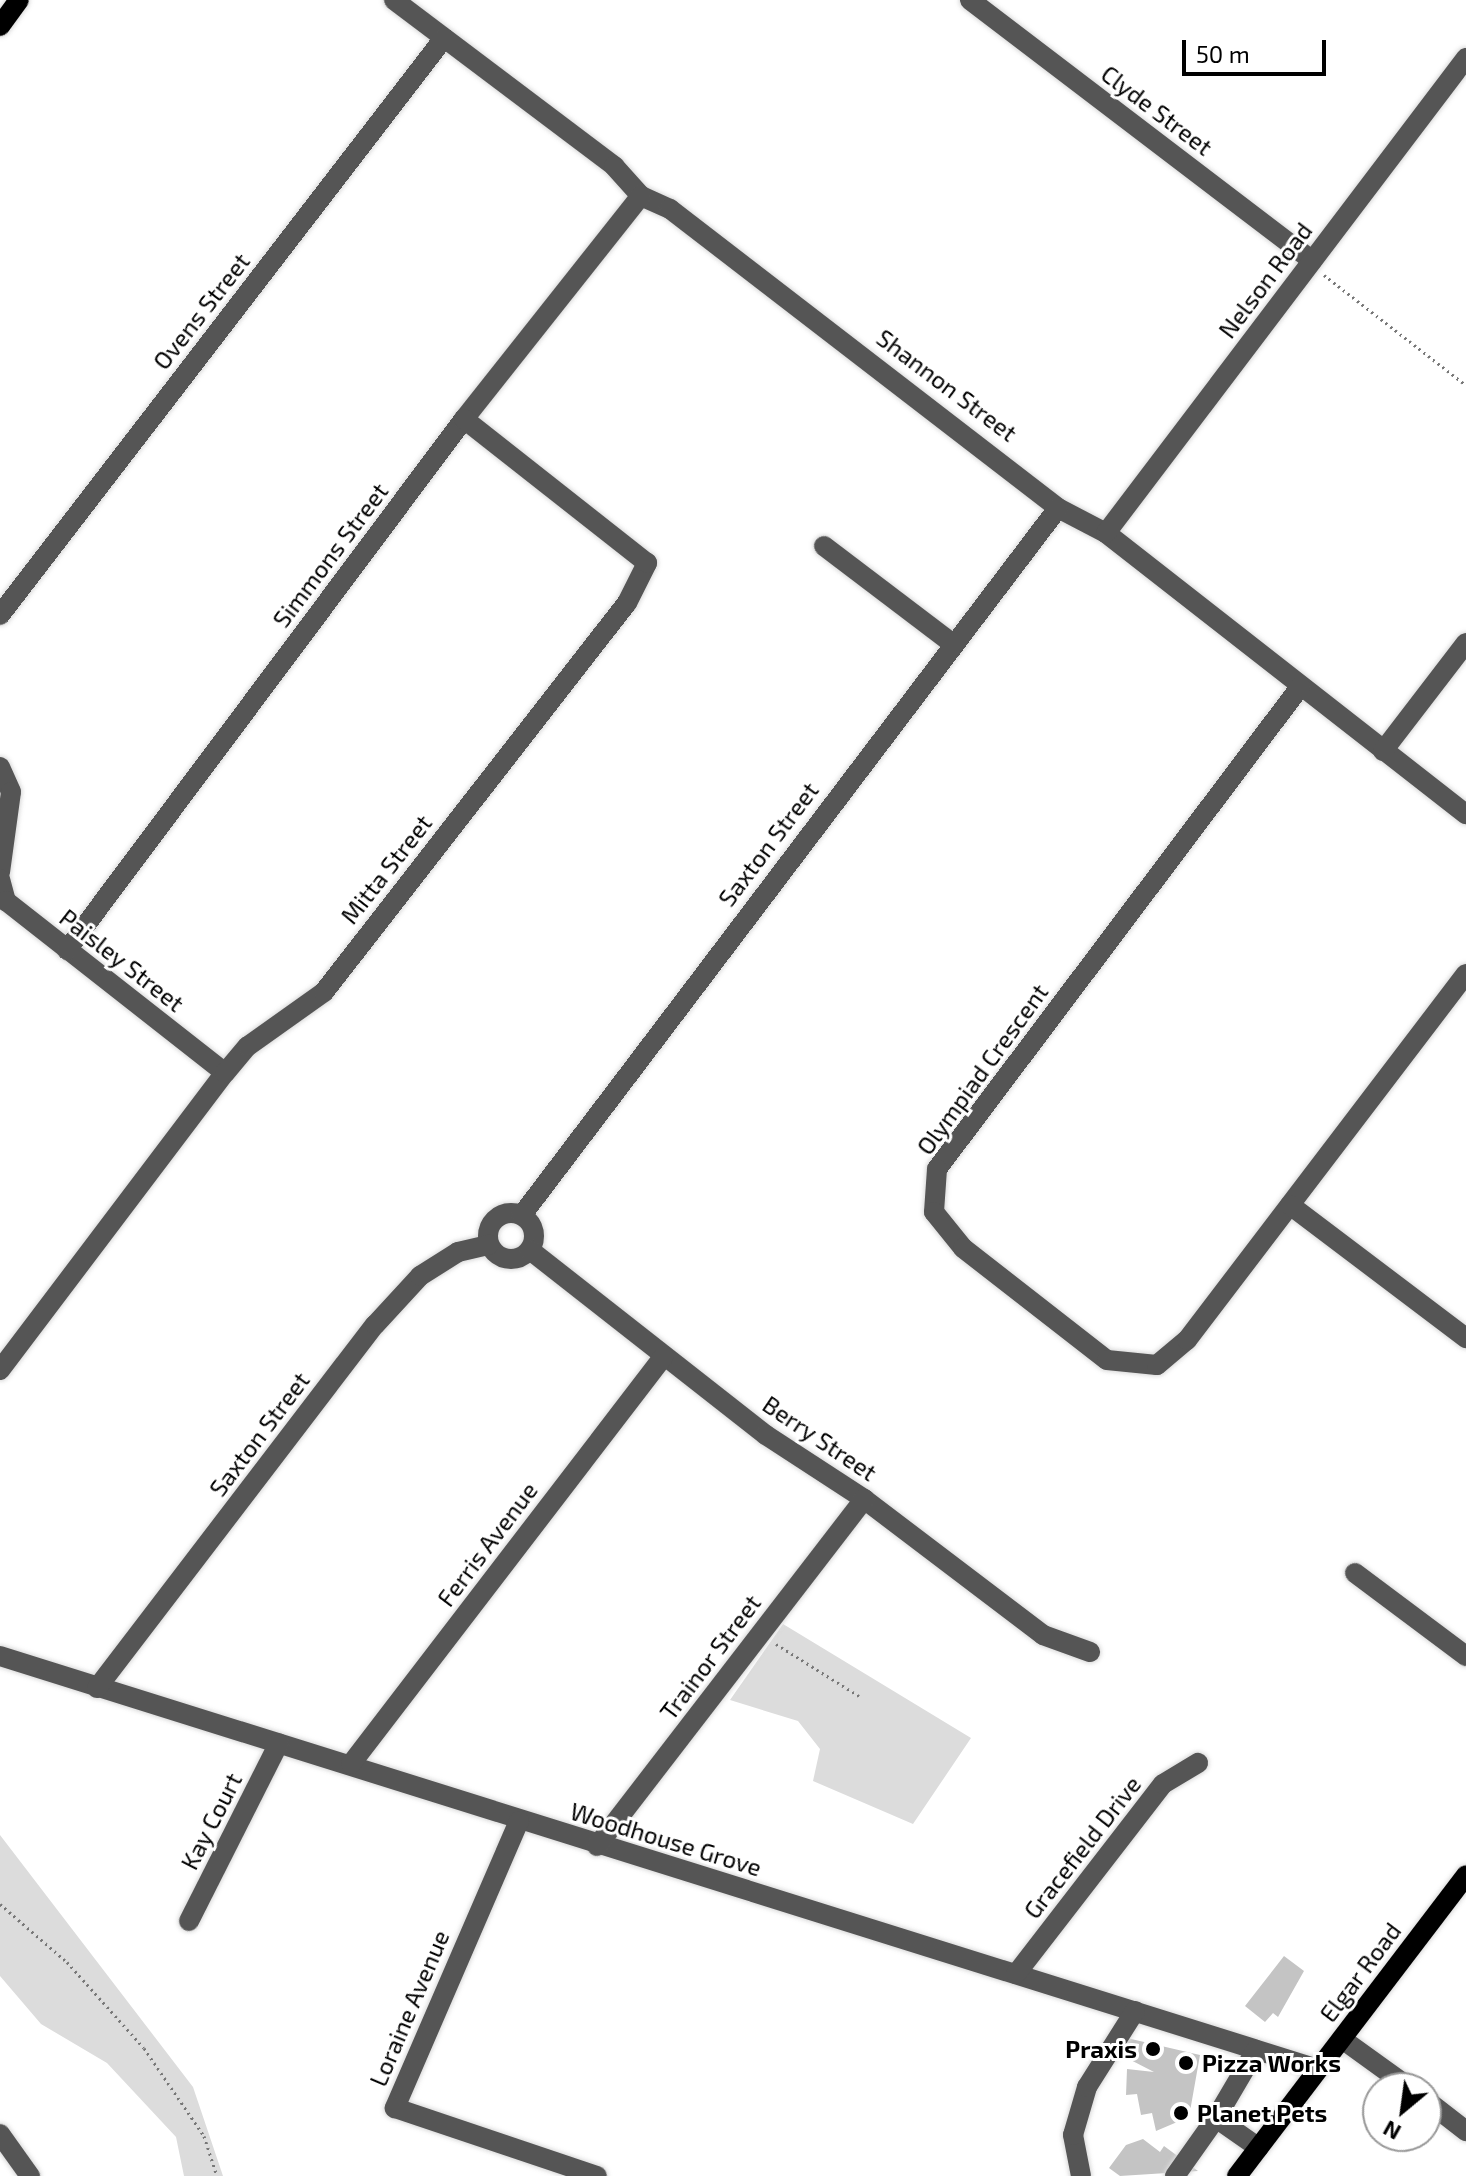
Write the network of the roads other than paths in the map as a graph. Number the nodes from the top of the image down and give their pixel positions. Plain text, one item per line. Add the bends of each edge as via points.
1 (19, 0) edge
2 (394, 0) edge
3 (970, 0) edge
4 (0, 26) edge
5 (444, 38) junction
6 (1466, 58) edge
7 (1448, 81) junction
8 (1466, 94) edge
9 (641, 196) junction
10 (1312, 261) junction
11 (464, 419) junction
12 (1058, 508) junction
13 (1106, 533) junction
14 (824, 546) dead end
15 (0, 615) edge
16 (1466, 643) edge
17 (953, 644) junction
18 (1300, 687) junction
19 (1383, 751) junction
20 (0, 767) edge
21 (1466, 814) edge
22 (0, 872) edge
23 (0, 879) edge
24 (3, 901) edge
25 (67, 950) junction
26 (1466, 974) edge
27 (225, 1073) junction
28 (1290, 1205) junction
29 (522, 1215) junction
30 (489, 1245) junction
31 (530, 1250) junction
32 (1466, 1338) edge
33 (664, 1356) junction
34 (0, 1370) edge
35 (864, 1499) junction
36 (1355, 1573) dead end
37 (1090, 1652) dead end
38 (0, 1656) edge
39 (1466, 1656) edge
40 (97, 1688) junction
41 (279, 1743) junction
42 (1198, 1763) dead end
43 (351, 1764) junction
44 (519, 1821) junction
45 (597, 1846) junction
46 (1466, 1875) edge
47 (189, 1921) dead end
48 (1016, 1974) junction
49 (1135, 2011) junction
50 (1342, 2039) junction
51 (1256, 2050) junction
52 (1318, 2069) junction
53 (1388, 2072) edge
54 (1442, 2112) edge
55 (1216, 2118) junction
56 (1466, 2131) edge
57 (0, 2134) edge
58 (1259, 2148) junction
59 (30, 2176) edge
60 (597, 2176) edge
61 (1081, 2176) edge
62 (1175, 2176) edge
63 (1237, 2176) edge

1 - 4 main road
2 - 5 street, Shannon Street
3 - 10 street, Clyde Street
5 - 9 street, Shannon Street via 614,166
5 - 15 street, Ovens Street
6 - 7 street, Nelson Road
7 - 8 street
7 - 10 street, Nelson Road
9 - 11 street, Simmons Street
9 - 12 street, Shannon Street via 670,209
10 - 13 street, Nelson Road
11 - 25 street, Simmons Street
11 - 27 street, Mitta Street via 647,563 627,603 324,992 248,1046
12 - 13 street, Shannon Street
12 - 17 street, Saxton Street
13 - 18 street, Shannon Street
14 - 17 street
16 - 19 street
17 - 29 street, Saxton Street
18 - 19 street, Shannon Street
18 - 28 street, Olympiad Crescent via 937,1169 934,1212 963,1248 1107,1360 1157,1365 1187,1340
19 - 21 street, Shannon Street
20 - 22 street via 11,792
23 - 24 street, Paisley Street
24 - 25 street, Paisley Street
25 - 27 street, Paisley Street
26 - 28 street, Olympiad Crescent
27 - 34 street, Mitta Street
28 - 32 street
29 - 30 street via 492,1221
29 - 31 street via 534,1232
30 - 31 street via 505,1259
30 - 40 street, Saxton Street via 458,1252 420,1276 375,1325
31 - 33 street, Berry Street
33 - 35 street, Berry Street
33 - 43 street, Ferris Avenue
35 - 37 street, Berry Street via 1043,1635
35 - 45 street, Trainor Street
36 - 39 street
38 - 40 street, Woodhouse Grove
40 - 41 street, Woodhouse Grove
41 - 43 street, Woodhouse Grove
41 - 47 street, Kay Court
42 - 48 street, Gracefield Drive via 1163,1784
43 - 44 street, Woodhouse Grove
44 - 45 street, Woodhouse Grove
44 - 60 street, Loraine Avenue via 395,2108
45 - 48 street, Woodhouse Grove
46 - 50 main road, Elgar Road
48 - 49 street, Woodhouse Grove
49 - 51 street, Woodhouse Grove
49 - 61 street via 1087,2087 1073,2135
50 - 52 main road, Elgar Road
50 - 53 street
51 - 52 street, Woodhouse Grove
51 - 55 street
52 - 58 main road, Elgar Road
54 - 56 street
55 - 58 street
55 - 62 street
57 - 59 street
58 - 63 main road, Elgar Road

